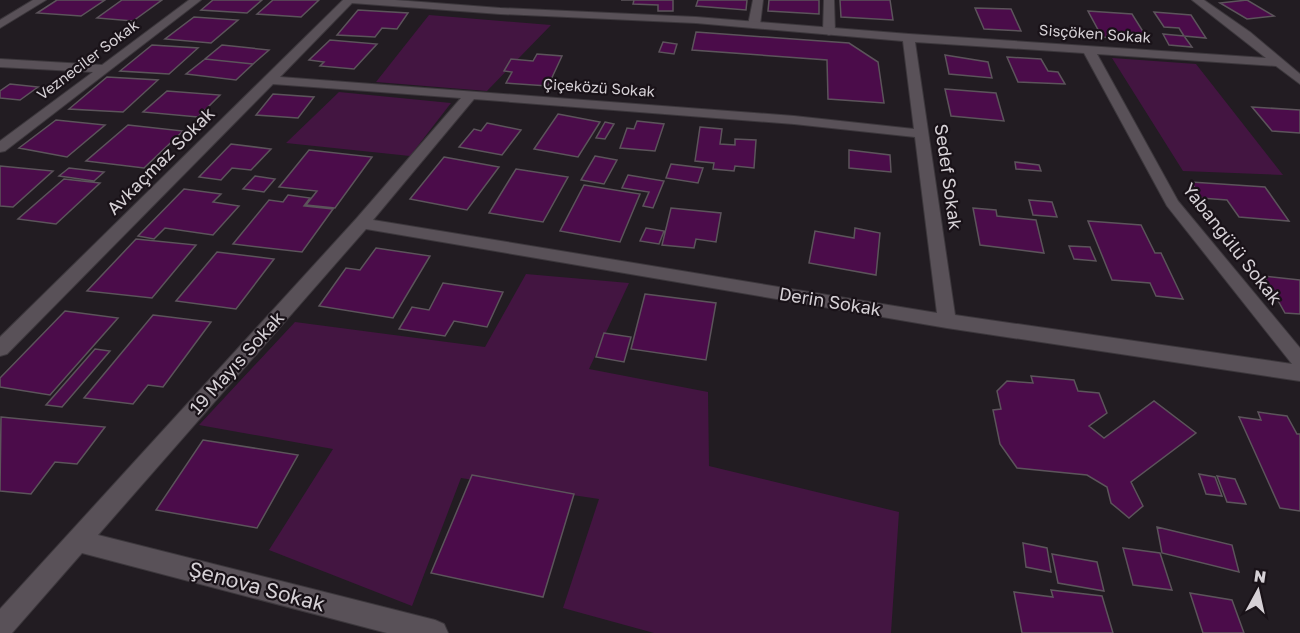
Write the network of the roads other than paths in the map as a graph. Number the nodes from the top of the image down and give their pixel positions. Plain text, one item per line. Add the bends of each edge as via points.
1 (41, 0) edge
2 (196, 0) edge
3 (350, 0) edge
4 (758, 0) edge
5 (829, 0) edge
6 (1197, 0) edge
7 (0, 25) edge
8 (754, 25) junction
9 (829, 32) junction
10 (909, 38) junction
11 (1089, 51) junction
12 (1278, 62) junction
13 (0, 63) edge
14 (103, 69) junction
15 (271, 80) junction
16 (1300, 80) edge
17 (471, 95) junction
18 (923, 134) junction
19 (0, 148) edge
20 (362, 223) junction
21 (947, 321) junction
22 (0, 349) edge
23 (1300, 361) edge
24 (1300, 373) edge
25 (79, 541) junction
26 (0, 628) edge
27 (435, 633) edge

1 - 7 street
2 - 14 street, Vezneciler Sokak
3 - 8 street, Sisçöken Sokak
3 - 15 street, Avkaçmaz Sokak
4 - 8 street
5 - 9 street
6 - 12 street
8 - 9 street, Sisçöken Sokak
9 - 10 street, Sisçöken Sokak
10 - 11 street, Sisçöken Sokak
10 - 18 street, Sedef Sokak
11 - 12 street, Sisçöken Sokak
11 - 23 street, Yabangülü Sokak via 1172,203
12 - 16 street
13 - 14 street
14 - 19 street, Vezneciler Sokak
15 - 17 street, Çiçeközü Sokak
15 - 22 street, Avkaçmaz Sokak
17 - 18 street, Çiçeközü Sokak
17 - 20 street, 19 Mayıs Sokak
18 - 21 street, Sedef Sokak
20 - 21 street, Derin Sokak
20 - 25 street, 19 Mayıs Sokak
21 - 24 street, Derin Sokak
25 - 26 street, 19 Mayıs Sokak
25 - 27 street, Şenova Sokak

